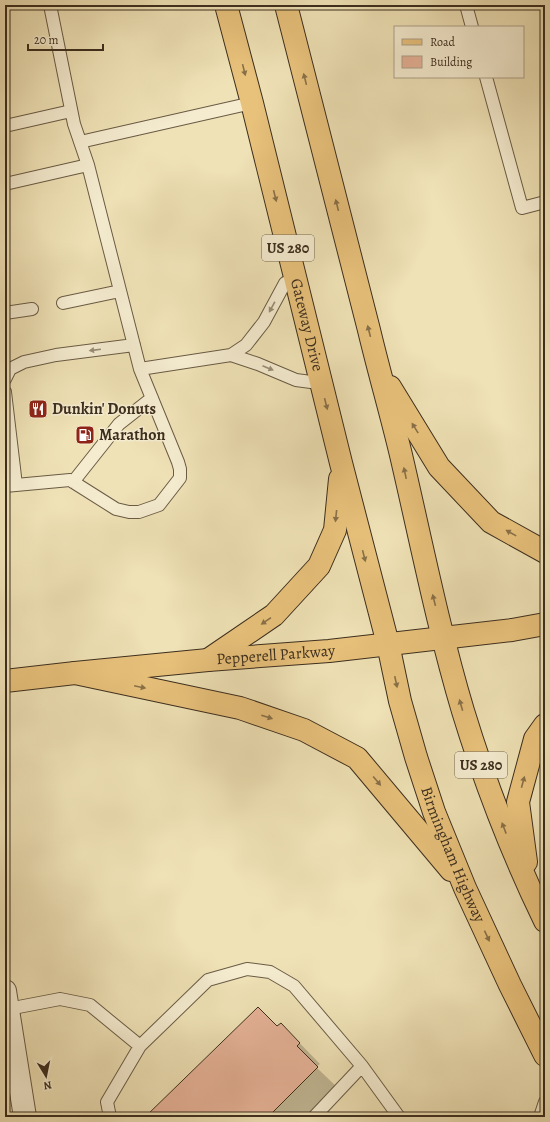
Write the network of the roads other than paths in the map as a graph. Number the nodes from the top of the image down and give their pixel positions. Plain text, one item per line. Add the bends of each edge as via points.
1 (50, 5) edge
2 (226, 5) edge
3 (286, 5) edge
4 (466, 5) edge
5 (472, 26) edge
6 (486, 78) edge
7 (252, 103) junction
8 (71, 111) junction
9 (5, 126) edge
10 (80, 142) junction
11 (88, 165) junction
12 (5, 184) edge
13 (545, 202) edge
14 (295, 278) junction
15 (120, 291) junction
16 (63, 303) dead end
17 (32, 309) dead end
18 (5, 313) edge
19 (134, 345) junction
20 (231, 355) junction
21 (378, 368) junction
22 (140, 369) junction
23 (5, 379) edge
24 (320, 379) junction
25 (5, 392) edge
26 (152, 398) junction
27 (341, 463) junction
28 (73, 482) junction
29 (10, 486) edge
30 (545, 552) edge
31 (545, 624) edge
32 (443, 638) junction
33 (388, 644) junction
34 (208, 660) junction
35 (75, 673) junction
36 (5, 681) edge
37 (545, 725) edge
38 (465, 888) junction
39 (530, 889) junction
40 (545, 921) edge
41 (6, 1000) edge
42 (140, 1046) junction
43 (545, 1055) edge
44 (362, 1066) junction
45 (545, 1102) edge
46 (25, 1117) edge
47 (110, 1117) edge
48 (314, 1117) edge
49 (399, 1117) edge
50 (540, 1117) edge

1 - 8 lane
2 -> 7 main road, Gateway Drive / US 280
21 -> 3 main road, US 280
4 - 5 lane
6 - 13 lane via 522,208
7 - 10 lane
7 -> 14 main road, Gateway Drive / US 280
8 - 9 lane
8 - 10 lane
10 - 11 lane
11 - 12 lane
11 - 15 lane
14 -> 20 lane via 285,283 264,322 246,345
14 - 24 main road, Gateway Drive / US 280
15 - 16 lane
15 - 19 lane
17 - 18 lane
19 - 22 lane
19 -> 23 lane via 56,355 24,362 10,370
20 - 22 lane
20 -> 24 lane via 296,380 311,382
30 -> 21 main road via 491,522 439,467
32 -> 21 main road, US 280 via 401,454
22 - 26 lane
24 -> 27 main road, Gateway Drive / US 280
25 - 29 lane
26 - 28 lane via 119,424
26 - 28 lane via 180,469 180,478 159,505 139,512 116,510
27 -> 33 main road, Gateway Drive / US 280
27 -> 34 main road via 335,530 318,566 274,615
28 - 29 lane via 70,480
31 - 32 main road, Pepperell Parkway
32 - 33 main road, Pepperell Parkway
39 -> 32 main road, US 280 via 483,772 463,712
33 - 34 main road, Pepperell Parkway
33 -> 38 main road, Birmingham Highway / US 280 via 400,701 416,757 434,812
34 - 35 main road, Pepperell Parkway
35 - 36 main road, Pepperell Parkway
35 -> 38 main road via 240,708 304,730 357,758
39 -> 37 main road via 518,802 535,739
38 -> 43 main road, Birmingham Highway / US 280
39 - 40 main road, US 280
41 - 42 lane via 60,998 90,1005
41 - 46 street
42 - 44 lane via 208,980 247,969 270,972 294,986
42 - 47 lane via 107,1102
44 - 48 lane
44 - 49 lane
45 - 50 lane

